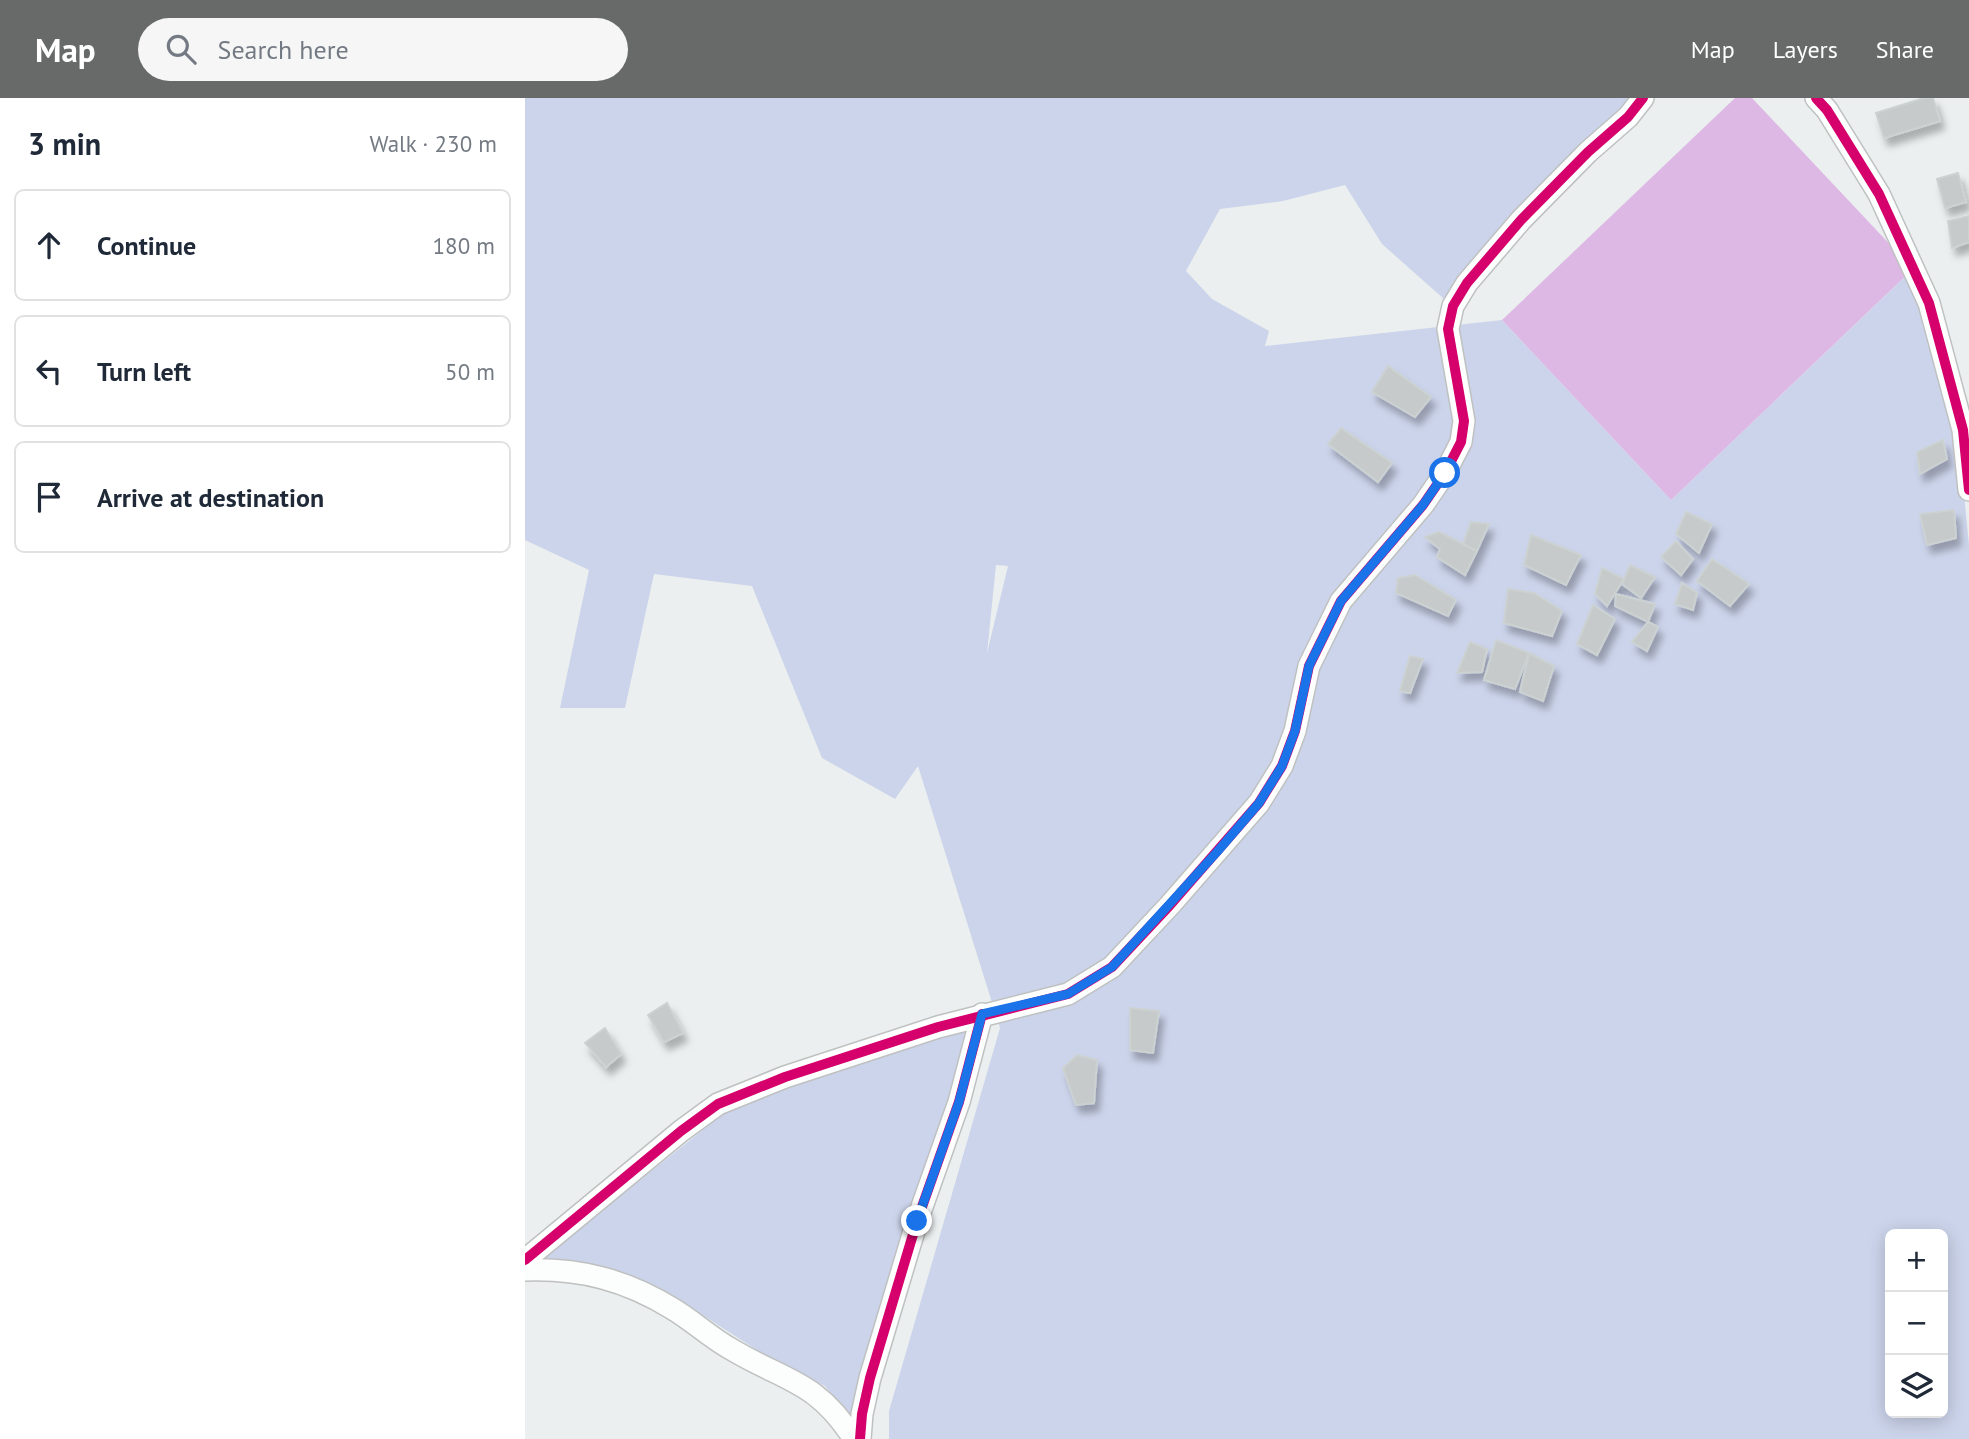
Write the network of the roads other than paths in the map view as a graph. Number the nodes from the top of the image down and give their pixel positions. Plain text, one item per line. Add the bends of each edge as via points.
1 (1643, 98) edge
2 (1817, 98) edge
3 (1969, 490) edge
4 (982, 1014) junction
5 (525, 1260) edge
6 (525, 1270) edge
7 (854, 1439) edge
8 (860, 1439) edge

1 - 4 street via 1521,220 1453,306 1448,328 1464,421 1461,442 1423,505 1341,601 1309,666 1282,766 1259,803 1112,967 1068,994
2 - 3 street via 1879,194 1929,303 1963,430
4 - 5 street via 785,1077 718,1104
4 - 8 street via 959,1102 870,1378
6 - 7 street via 601,1276 672,1308 730,1349 804,1385 831,1407

